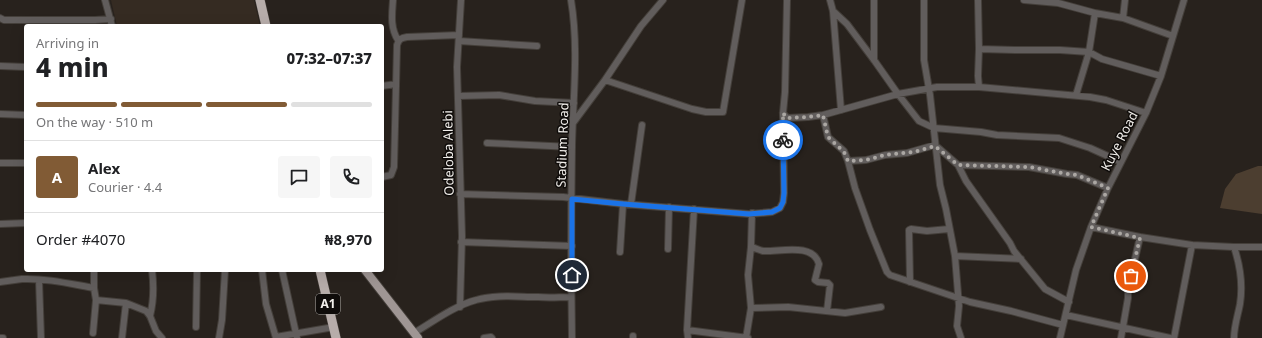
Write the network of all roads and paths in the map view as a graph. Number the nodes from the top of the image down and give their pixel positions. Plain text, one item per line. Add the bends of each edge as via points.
1 (105, 0) edge
2 (260, 0) edge
3 (392, 0) edge
4 (461, 0) edge
5 (571, 0) edge
6 (663, 0) edge
7 (742, 0) edge
8 (787, 0) edge
9 (830, 0) edge
10 (874, 0) edge
11 (924, 0) edge
12 (978, 0) edge
13 (1024, 0) edge
14 (1125, 0) edge
15 (1184, 0) edge
16 (833, 11) junction
17 (1095, 13) junction
18 (0, 18) edge
19 (1123, 18) junction
20 (111, 19) junction
21 (112, 24) edge
22 (266, 24) edge
23 (1173, 36) junction
24 (459, 38) junction
25 (398, 40) junction
26 (537, 46) dead end
27 (979, 49) junction
28 (1089, 52) junction
29 (874, 60) junction
30 (0, 66) edge
31 (24, 67) edge
32 (1161, 76) junction
33 (605, 80) junction
34 (396, 84) junction
35 (384, 86) edge
36 (979, 87) junction
37 (928, 89) junction
38 (898, 94) junction
39 (1076, 95) junction
40 (458, 96) junction
41 (574, 103) junction
42 (841, 110) junction
43 (783, 113) junction
44 (1146, 113) junction
45 (0, 114) edge
46 (24, 115) edge
47 (823, 115) junction
48 (573, 123) junction
49 (642, 125) dead end
50 (934, 128) junction
51 (486, 143) dead end
52 (935, 146) junction
53 (572, 147) junction
54 (848, 161) junction
55 (1121, 162) junction
56 (0, 163) edge
57 (24, 163) edge
58 (958, 165) junction
59 (384, 177) edge
60 (1108, 188) junction
61 (460, 194) junction
62 (572, 199) junction
63 (623, 204) junction
64 (631, 204) junction
65 (669, 207) junction
66 (694, 209) junction
67 (752, 214) junction
68 (24, 223) edge
69 (0, 224) edge
70 (1091, 227) junction
71 (949, 229) junction
72 (1140, 238) junction
73 (461, 242) junction
74 (1192, 245) junction
75 (572, 246) junction
76 (751, 247) junction
77 (1234, 247) junction
78 (1262, 247) edge
79 (668, 249) dead end
80 (620, 252) dead end
81 (955, 256) junction
82 (1021, 259) junction
83 (94, 272) edge
84 (152, 272) edge
85 (197, 272) edge
86 (225, 272) edge
87 (262, 272) edge
88 (282, 272) edge
89 (320, 272) edge
90 (367, 272) edge
91 (39, 280) junction
92 (0, 282) edge
93 (910, 282) junction
94 (94, 288) junction
95 (572, 296) junction
96 (959, 298) junction
97 (96, 300) junction
98 (1069, 302) junction
99 (126, 303) junction
100 (460, 306) junction
101 (881, 307) dead end
102 (751, 308) junction
103 (827, 311) junction
104 (1066, 315) junction
105 (150, 316) junction
106 (1063, 326) junction
107 (196, 327) dead end
108 (334, 327) junction
109 (1123, 328) junction
110 (687, 330) junction
111 (94, 333) dead end
112 (416, 335) edge
113 (297, 336) edge
114 (41, 338) edge
115 (122, 338) edge
116 (162, 338) edge
117 (219, 338) edge
118 (276, 338) edge
119 (336, 338) edge
120 (484, 338) edge
121 (492, 338) edge
122 (572, 338) edge
123 (688, 338) edge
124 (747, 338) edge
125 (961, 338) edge
126 (1060, 338) edge
127 (1121, 338) edge
128 (1170, 338) edge
129 (1174, 338) edge
130 (1234, 338) edge

1 - 20 street
2 - 22 highway
3 - 25 street via 392,25
4 - 24 street, Odeloba Alebi
5 - 41 street, Stadium Road via 575,37
6 - 33 street via 641,26
7 - 33 street via 723,112 692,109
8 - 43 street
9 - 16 street
10 - 29 street
11 - 37 street via 924,60
12 - 27 street
13 - 17 street via 1058,3
14 - 19 street
15 - 23 street, Kuye Road
16 - 29 street via 847,24
16 - 42 street
17 - 19 street
17 - 28 street
18 - 20 street
19 - 23 street
20 - 21 street
23 - 32 street, Kuye Road
24 - 25 street via 407,37
24 - 26 street
24 - 40 street, Odeloba Alebi
25 - 34 street
27 - 28 street
27 - 36 street
28 - 32 street via 1102,59
28 - 39 street
29 - 38 street
30 - 31 street
32 - 44 street, Kuye Road
33 - 48 street
34 - 35 street
34 - 59 street via 394,171 391,175
36 - 37 street
36 - 39 street
37 - 38 street
37 - 50 street
38 - 42 street
38 - 50 street via 919,121
39 - 44 street via 1106,100
40 - 41 street via 499,95 535,101
40 - 61 street, Odeloba Alebi
41 - 48 street, Stadium Road
42 - 47 street
43 - 47 street via 787,118
43 - 67 street via 783,202 780,208 772,212
44 - 55 street, Kuye Road
45 - 46 street
47 - 54 street via 828,137 844,152
48 - 53 street, Stadium Road
49 - 64 street
50 - 52 street
50 - 55 street via 1059,138
51 - 53 street
52 - 54 street via 914,152
52 - 58 street
52 - 71 street
53 - 62 street, Stadium Road
54 - 93 street via 855,188 887,272
55 - 60 street, Kuye Road
56 - 57 street
58 - 60 street via 1029,167 1077,175
58 - 82 street via 966,181
60 - 70 street, Kuye Road
61 - 62 street
61 - 73 street, Odeloba Alebi
62 - 63 street
62 - 75 street, Stadium Road
63 - 64 street
63 - 80 street
64 - 65 street
65 - 66 street
65 - 79 street
66 - 67 street
66 - 110 street
67 - 76 street
68 - 69 street
70 - 72 street
70 - 98 street, Kuye Road via 1079,260
71 - 81 street
71 - 93 street via 909,230
72 - 74 street
72 - 109 street via 1128,289
73 - 75 street
73 - 100 street, Odeloba Alebi
74 - 77 street
74 - 129 street
75 - 95 street, Stadium Road
76 - 102 street via 748,275
76 - 103 street via 764,251 797,250 814,256 819,264 815,280 830,285
77 - 78 street
77 - 130 street via 1240,266 1240,304
81 - 82 street
81 - 96 street
82 - 98 street via 1045,289
83 - 94 street
84 - 105 street via 154,288
85 - 107 street
86 - 117 street
87 - 118 street via 266,304
88 - 113 street
89 - 108 highway, A1
90 - 112 main road
91 - 92 street
91 - 94 street
91 - 114 street
93 - 96 street
94 - 97 street
95 - 100 street via 491,297
95 - 122 street, Stadium Road
96 - 106 street
96 - 125 street via 957,326
97 - 99 street
97 - 111 street
98 - 104 street, Kuye Road
99 - 105 street via 146,311
99 - 115 street
100 - 112 street
101 - 103 street via 851,313
102 - 103 street via 788,307
102 - 124 street
104 - 106 street, Kuye Road
104 - 109 street
105 - 116 street
106 - 126 street, Kuye Road
108 - 113 street
108 - 119 highway, A1
109 - 127 street
109 - 128 street
110 - 123 street
110 - 124 street
113 - 118 street
120 - 121 street

